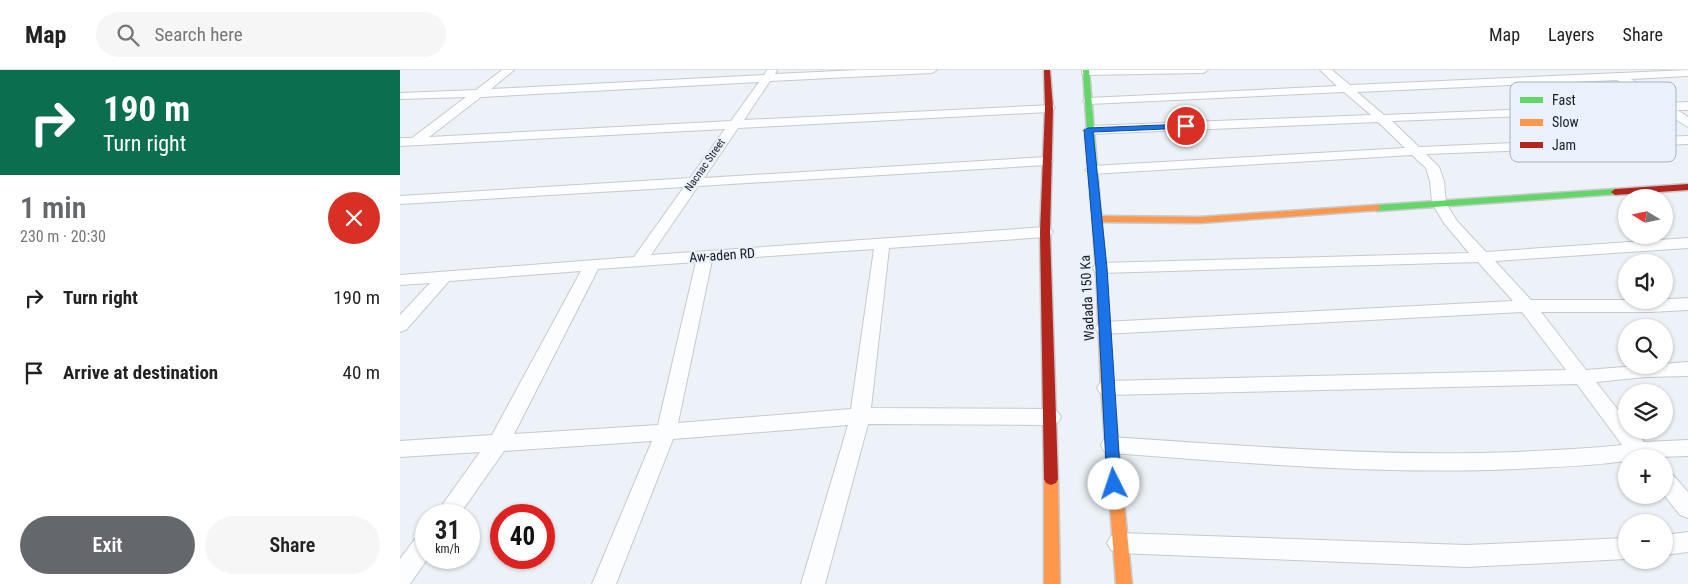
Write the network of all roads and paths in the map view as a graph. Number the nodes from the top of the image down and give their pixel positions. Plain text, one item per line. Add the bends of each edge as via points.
1 (509, 70) edge
2 (932, 70) edge
3 (1047, 70) edge
4 (1203, 70) edge
5 (1325, 70) edge
6 (1086, 71) edge
7 (770, 73) edge
8 (1615, 73) edge
9 (1688, 73) edge
10 (1628, 82) edge
11 (1346, 90) junction
12 (479, 94) junction
13 (400, 96) edge
14 (1089, 101) junction
15 (1049, 108) junction
16 (1510, 113) edge
17 (1676, 115) edge
18 (1380, 117) junction
19 (1688, 123) edge
20 (734, 124) junction
21 (1088, 130) junction
22 (400, 142) edge
23 (415, 142) junction
24 (1510, 147) edge
25 (1415, 151) junction
26 (400, 152) edge
27 (1046, 162) junction
28 (1092, 170) junction
29 (693, 182) junction
30 (1688, 187) edge
31 (400, 200) edge
32 (1439, 203) junction
33 (1096, 219) junction
34 (1045, 232) junction
35 (1688, 243) edge
36 (882, 244) junction
37 (704, 256) junction
38 (1481, 257) junction
39 (639, 261) junction
40 (592, 265) junction
41 (1101, 268) junction
42 (446, 276) junction
43 (400, 280) edge
44 (1688, 304) edge
45 (1527, 306) junction
46 (400, 326) edge
47 (1104, 328) junction
48 (1688, 369) edge
49 (1581, 377) junction
50 (1107, 388) junction
51 (860, 416) junction
52 (1051, 417) junction
53 (666, 432) junction
54 (499, 442) junction
55 (1111, 445) junction
56 (1688, 448) edge
57 (400, 449) edge
58 (1637, 449) edge
59 (1673, 450) edge
60 (1618, 455) edge
61 (1673, 490) edge
62 (454, 504) edge
63 (1688, 508) edge
64 (1688, 542) edge
65 (1119, 543) junction
66 (1673, 544) edge
67 (1618, 549) edge
68 (415, 557) edge
69 (400, 578) edge
70 (604, 584) edge
71 (813, 584) edge
72 (1052, 584) edge
73 (1124, 584) edge

1 - 12 street
2 - 7 street
3 - 15 street
4 - 6 street
5 - 11 street
6 - 14 street, Wadada 150 Ka
7 - 12 street
7 - 20 street, Nacnac Street
8 - 9 street
8 - 10 street
8 - 11 street
11 - 14 street
11 - 18 street
12 - 13 street
12 - 23 street
14 - 21 street, Wadada 150 Ka
15 - 20 street
15 - 27 street
16 - 18 street
17 - 19 street
18 - 21 street
18 - 25 street
20 - 23 street
20 - 29 street, Nacnac Street
21 - 28 street, Wadada 150 Ka
22 - 23 street
23 - 26 street
24 - 25 street
25 - 28 street
25 - 32 street via 1432,168
27 - 29 street
27 - 34 street
28 - 33 street, Wadada 150 Ka
29 - 31 street
29 - 39 street, Nacnac Street
30 - 32 street
32 - 33 street via 1231,219
32 - 38 street via 1451,223
33 - 41 street, Wadada 150 Ka
34 - 36 street, Aw-aden RD
34 - 52 street
35 - 38 street
36 - 37 street, Aw-aden RD
36 - 51 street
37 - 39 street, Aw-aden RD
37 - 53 street
38 - 41 street
38 - 45 street
39 - 40 street, Aw-aden RD
40 - 42 street, Aw-aden RD
40 - 54 street
41 - 47 street, Wadada 150 Ka
42 - 43 street, Aw-aden RD
42 - 46 street
44 - 45 street
45 - 47 street
45 - 49 street
47 - 50 street, Wadada 150 Ka
48 - 49 street
49 - 50 street
49 - 58 street
50 - 55 street, Wadada 150 Ka
51 - 52 street
51 - 53 street
51 - 71 street
52 - 72 street
53 - 54 street
53 - 70 street
54 - 57 street
54 - 62 street
55 - 60 street via 1325,460 1450,463
55 - 65 street, Wadada 150 Ka
56 - 59 street
61 - 63 street
64 - 66 street
65 - 67 street via 1467,556
65 - 73 street, Wadada 150 Ka
68 - 69 street

